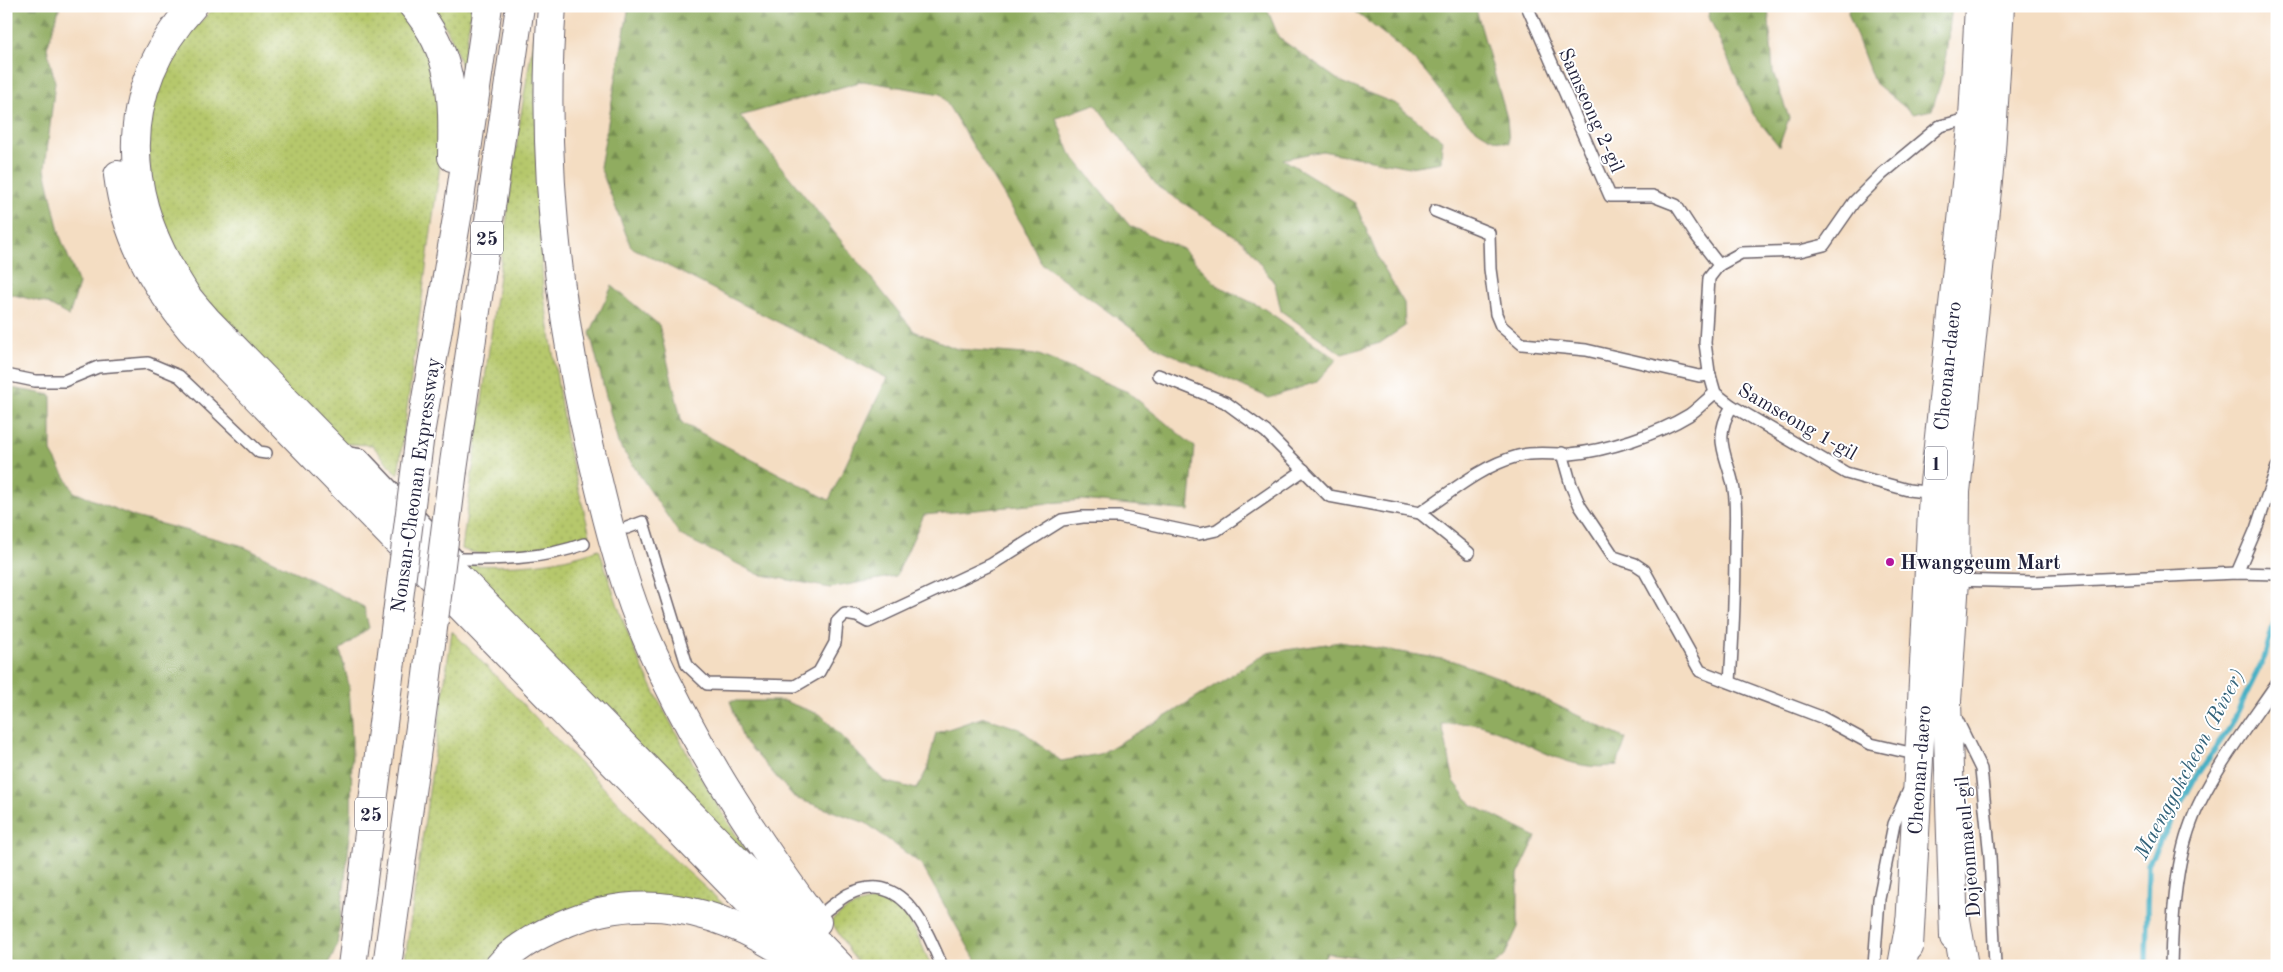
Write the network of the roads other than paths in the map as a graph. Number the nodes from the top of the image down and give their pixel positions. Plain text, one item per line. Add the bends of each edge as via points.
1 (170, 6) edge
2 (193, 6) edge
3 (413, 6) edge
4 (488, 6) edge
5 (520, 6) edge
6 (552, 6) edge
7 (1527, 6) edge
8 (1979, 6) edge
9 (2000, 6) edge
10 (1973, 118) junction
11 (1435, 211) dead end
12 (1719, 265) junction
13 (443, 303) junction
14 (6, 374) edge
15 (1158, 375) dead end
16 (1710, 376) junction
17 (1715, 393) junction
18 (1732, 406) junction
19 (266, 453) dead end
20 (349, 453) dead end
21 (1562, 453) junction
22 (2277, 467) edge
23 (1304, 470) junction
24 (1944, 492) junction
25 (1420, 513) junction
26 (627, 528) dead end
27 (584, 544) dead end
28 (1469, 553) dead end
29 (2237, 573) junction
30 (2277, 574) edge
31 (1942, 581) junction
32 (1730, 682) junction
33 (2277, 683) edge
34 (1948, 701) junction
35 (1919, 763) junction
36 (826, 912) dead end
37 (1955, 914) junction
38 (1910, 922) junction
39 (352, 966) edge
40 (387, 966) edge
41 (499, 966) edge
42 (805, 966) edge
43 (811, 966) edge
44 (840, 966) edge
45 (850, 966) edge
46 (942, 966) edge
47 (1874, 966) edge
48 (1902, 966) edge
49 (1909, 966) edge
50 (1953, 966) edge
51 (1964, 966) edge
52 (1994, 966) edge
53 (2171, 966) edge

1 - 43 main road via 148,38 129,79 122,103 117,150 126,220 156,284 218,360
2 - 44 main road via 167,41 144,87 136,149 142,204 151,230 183,292
3 - 13 main road via 434,33 451,84 451,176
4 - 13 main road, Nonsan-Cheonan Expressway / 25
5 - 40 main road, Nonsan-Cheonan Expressway / 25, bridge via 453,470
6 - 45 main road via 549,123 553,223 574,381 614,547 649,645 704,751 773,862
7 - 12 lane, Samseong 2-gil via 1610,196 1653,196 1676,205
8 - 10 main road, Cheonan-daero / 1
9 - 24 main road, Cheonan-daero / 1 via 1991,151
10 - 12 lane via 1940,126 1882,174 1854,202 1824,245 1800,252 1741,253
10 - 24 main road, Cheonan-daero / 1
11 - 16 lane via 1489,233 1496,314 1502,326 1522,344 1586,350
12 - 16 lane via 1708,278 1705,343
13 - 39 main road, Nonsan-Cheonan Expressway / 25, bridge via 420,434
14 - 19 lane via 35,381 64,381 98,367 148,363 179,376 259,452
15 - 23 lane via 1226,402 1266,432
16 - 17 lane
17 - 18 lane, Samseong 1-gil
17 - 21 lane, Samseong 1-gil via 1689,415 1656,431 1603,449
18 - 24 lane, Samseong 1-gil via 1846,473 1908,490
18 - 32 lane via 1724,420 1720,438 1734,491 1735,611
20 - 27 lane via 362,456 460,559 509,559 561,552
21 - 25 lane, Samseong 1-gil via 1517,456 1488,467
21 - 32 lane via 1580,506 1614,558 1644,570 1700,671
22 - 29 lane
23 - 25 lane via 1329,496
23 - 26 lane via 1217,530 1199,534 1119,517 1062,520 992,564 868,622 845,614 837,622 835,644 819,672 795,686 707,684 694,672 687,665 643,522
24 - 31 main road, Cheonan-daero / 1
25 - 28 lane
29 - 30 lane
29 - 31 lane via 2033,582
31 - 34 main road, Cheonan-daero / 1
31 - 35 main road, Cheonan-daero / 1
32 - 35 lane via 1821,717 1871,744
33 - 53 lane via 2204,793 2191,821 2178,878
34 - 37 main road, Cheonan-daero / 1
34 - 52 lane, Dojeonmaeul-gil via 1981,769 1990,858
35 - 38 main road, Cheonan-daero / 1
35 - 47 lane via 1894,824 1879,899
36 - 46 lane via 847,895 863,890 880,889 898,895 913,908
37 - 50 main road, Cheonan-daero / 1
37 - 51 main road
38 - 48 main road
38 - 49 main road, Cheonan-daero / 1
41 - 42 main road via 539,934 585,914 624,906 689,910 720,920 773,945

